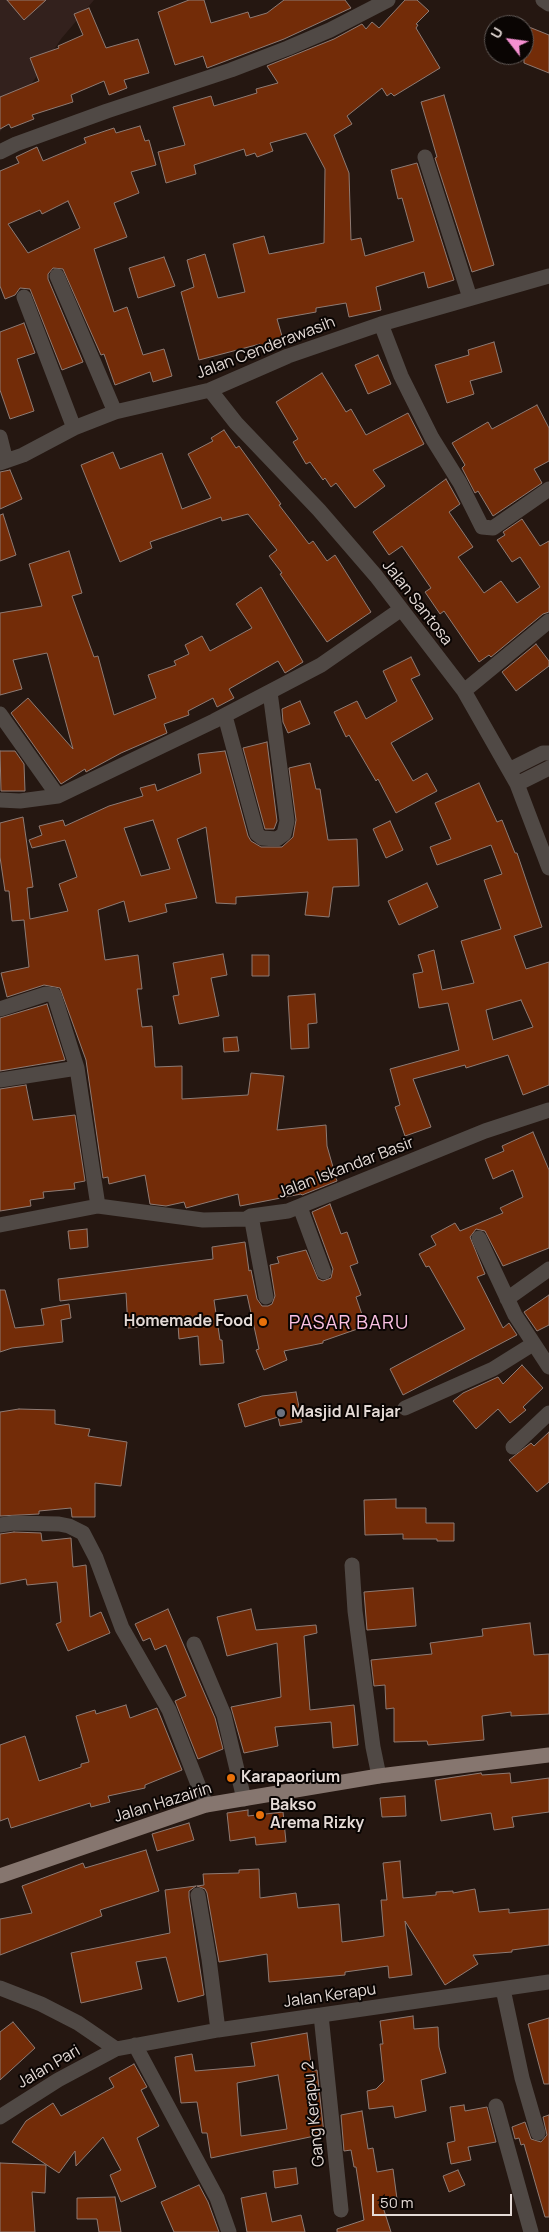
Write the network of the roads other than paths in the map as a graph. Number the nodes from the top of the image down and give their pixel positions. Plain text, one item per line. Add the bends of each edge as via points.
1 (388, 0) edge
2 (543, 0) edge
3 (549, 4) edge
4 (0, 152) edge
5 (425, 156) dead end
6 (56, 276) dead end
7 (549, 276) edge
8 (24, 297) dead end
9 (470, 298) junction
10 (381, 324) junction
11 (210, 390) junction
12 (115, 412) junction
13 (74, 428) junction
14 (0, 437) edge
15 (3, 462) edge
16 (549, 489) edge
17 (400, 610) junction
18 (549, 620) edge
19 (464, 691) junction
20 (270, 692) junction
21 (0, 714) edge
22 (225, 716) junction
23 (549, 753) edge
24 (549, 768) edge
25 (509, 770) junction
26 (517, 784) junction
27 (58, 796) junction
28 (0, 800) edge
29 (549, 868) edge
30 (0, 1009) edge
31 (77, 1068) junction
32 (0, 1080) edge
33 (549, 1110) edge
34 (98, 1206) junction
35 (300, 1206) junction
36 (251, 1216) junction
37 (0, 1225) edge
38 (479, 1238) dead end
39 (549, 1269) edge
40 (324, 1272) dead end
41 (266, 1297) dead end
42 (507, 1299) junction
43 (533, 1344) junction
44 (549, 1367) edge
45 (405, 1408) dead end
46 (549, 1413) edge
47 (513, 1447) dead end
48 (0, 1525) edge
49 (352, 1565) dead end
50 (194, 1644) dead end
51 (549, 1755) edge
52 (379, 1776) junction
53 (244, 1799) junction
54 (206, 1805) junction
55 (0, 1876) edge
56 (198, 1894) dead end
57 (549, 1982) edge
58 (0, 1988) edge
59 (503, 1988) junction
60 (321, 2015) junction
61 (218, 2030) junction
62 (135, 2045) junction
63 (116, 2049) junction
64 (496, 2106) dead end
65 (0, 2117) edge
66 (538, 2132) dead end
67 (341, 2210) dead end
68 (229, 2232) edge
69 (531, 2232) edge

1 - 4 street via 288,48
2 - 3 street
5 - 9 street
6 - 12 street
7 - 9 street, Jalan Cenderawasih
8 - 13 street
9 - 10 street, Jalan Cenderawasih
10 - 11 street, Jalan Cenderawasih via 288,356
10 - 16 street via 401,376 482,527 494,528
11 - 12 street, Jalan Cenderawasih
11 - 17 street, Jalan Santosa via 236,423 319,510 376,576
12 - 13 street, Jalan Cenderawasih
13 - 15 street, Jalan Cenderawasih
14 - 15 street
17 - 19 street, Jalan Santosa
17 - 20 street via 320,665
18 - 19 street
19 - 25 street, Jalan Santosa
20 - 22 street
20 - 22 street via 287,821 284,834 277,839 262,838 257,834
21 - 27 street
22 - 27 street
23 - 25 street
24 - 26 street
25 - 26 street, Jalan Santosa
26 - 29 street, Jalan Santosa
27 - 28 street
30 - 31 street via 46,994 54,995
31 - 32 street
31 - 34 street
33 - 35 street, Jalan Iskandar Basir via 485,1131
34 - 36 street, Jalan Iskandar Basir via 203,1220
34 - 37 street, Jalan Iskandar Basir
35 - 36 street, Jalan Iskandar Basir
35 - 40 street
36 - 41 street
38 - 42 street
39 - 42 street
42 - 43 street
43 - 44 street
43 - 45 street via 493,1369
46 - 47 street
48 - 54 street via 59,1524 83,1534 96,1558 122,1628 169,1710
49 - 52 street via 354,1611
50 - 53 street via 224,1715
51 - 52 main road, Jalan Hazairin
52 - 53 main road, Jalan Hazairin
53 - 54 main road, Jalan Hazairin
54 - 55 main road, Jalan Hazairin
56 - 61 street
57 - 59 street, Jalan Kerapu
58 - 63 street via 78,2023
59 - 60 street, Jalan Kerapu
59 - 66 street via 522,2078
60 - 61 street, Jalan Kerapu
60 - 67 street, Gang Kerapu 2
61 - 62 street, Jalan Kerapu
62 - 63 street, Jalan Kerapu
62 - 68 street via 217,2198
63 - 65 street, Jalan Pari via 58,2080
64 - 69 street

